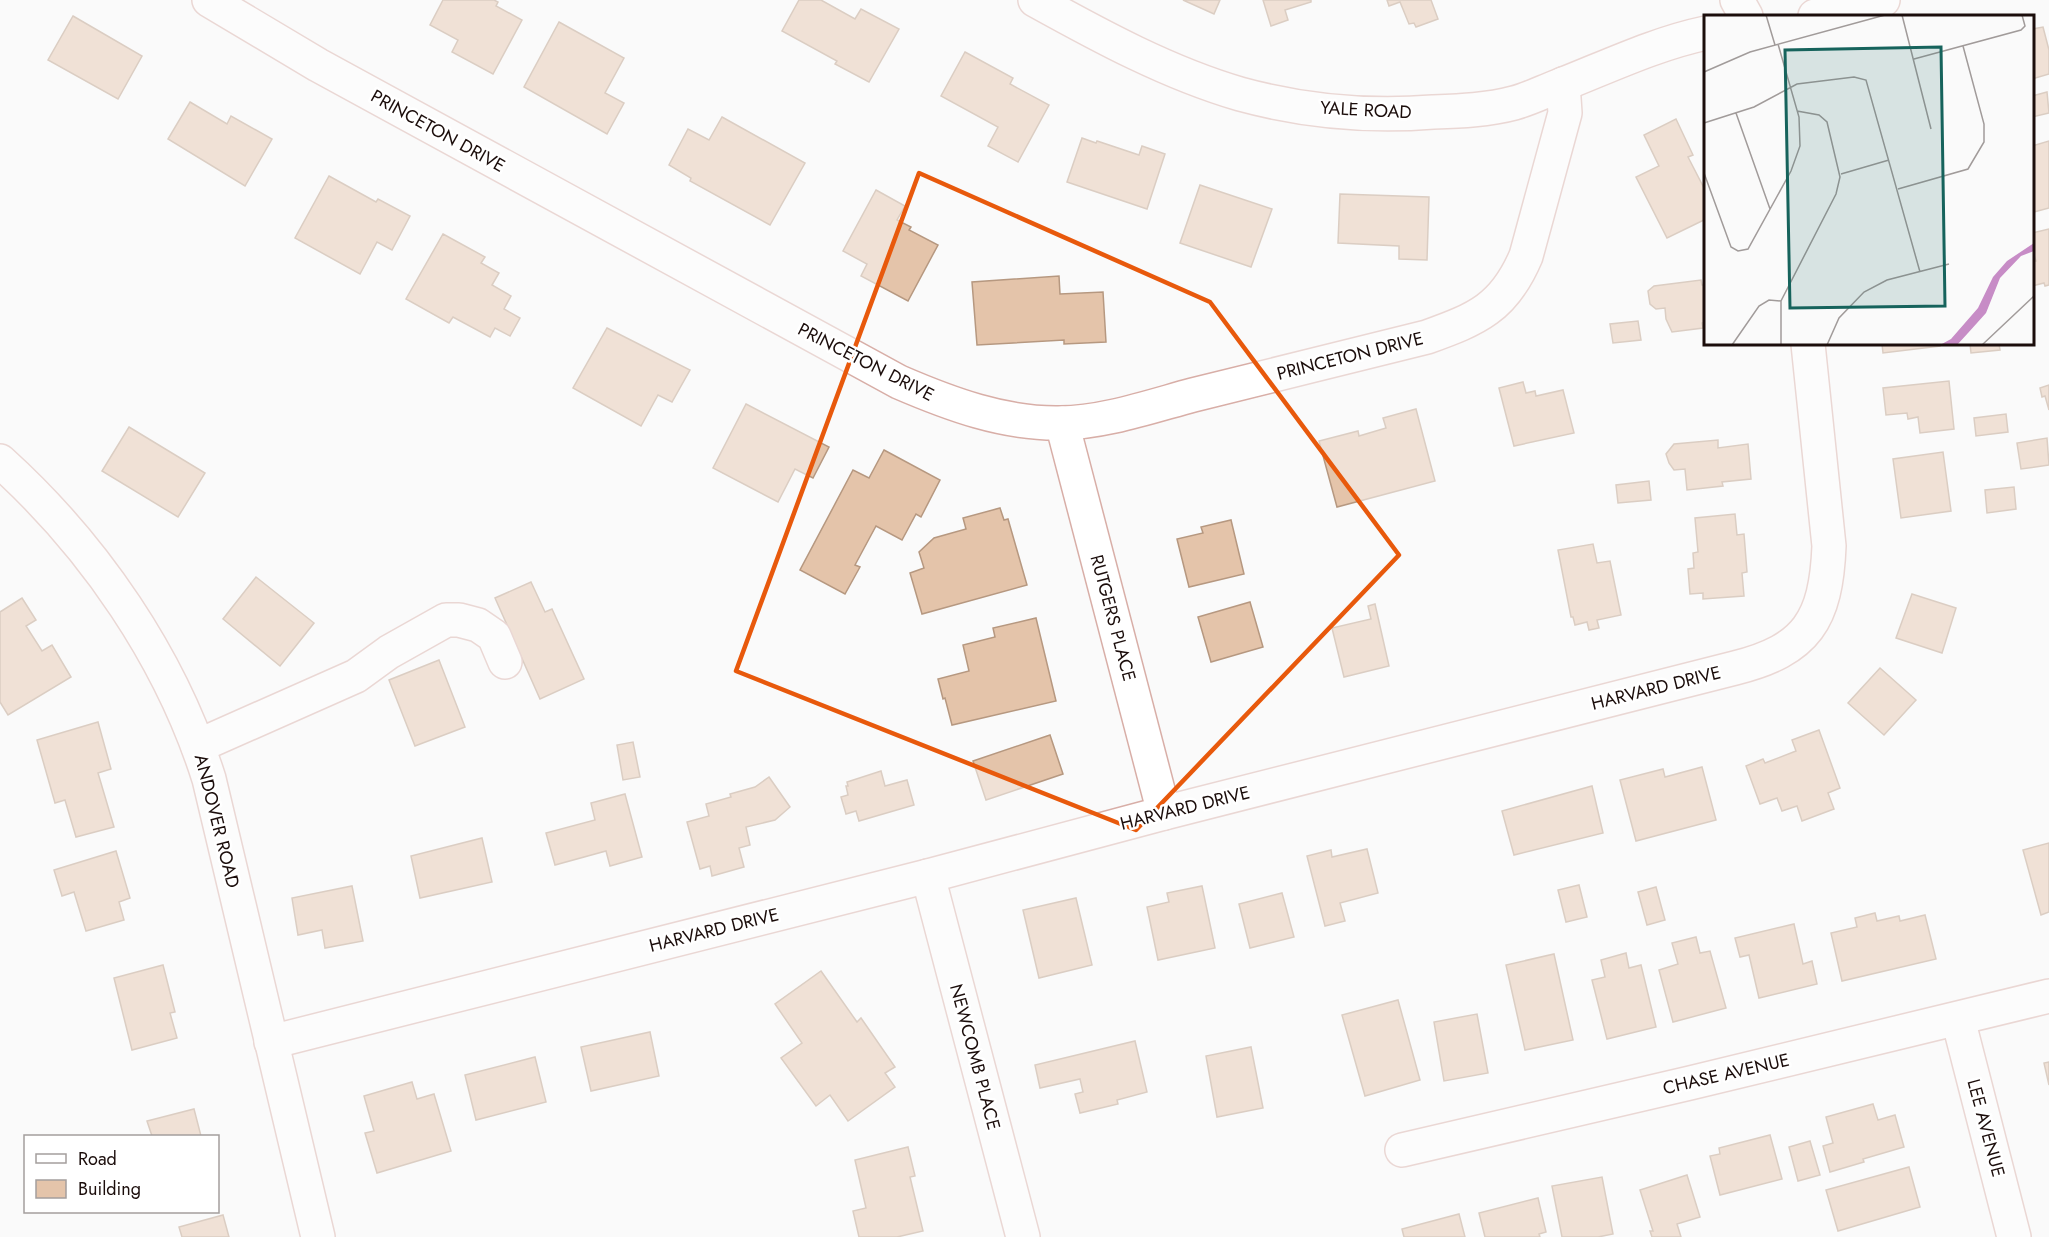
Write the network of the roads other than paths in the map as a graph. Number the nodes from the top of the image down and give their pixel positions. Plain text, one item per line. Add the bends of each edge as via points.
1 (208, 0) edge
2 (1035, 0) edge
3 (1737, 0) edge
4 (1882, 0) edge
5 (1745, 15) edge
6 (1819, 15) edge
7 (1704, 33) edge
8 (1563, 84) junction
9 (1808, 345) edge
10 (1062, 423) junction
11 (0, 461) edge
12 (505, 662) dead end
13 (198, 746) junction
14 (1164, 813) junction
15 (928, 876) junction
16 (2049, 996) edge
17 (1958, 1019) junction
18 (271, 1042) junction
19 (1402, 1150) dead end
20 (318, 1237) edge
21 (1023, 1237) edge
22 (2014, 1237) edge

1 - 10 street, PRINCETON DRIVE via 318,65 899,382 966,408 1033,422
2 - 8 street, YALE ROAD via 1187,75 1288,105 1400,115 1485,109 1515,103
3 - 5 street
4 - 6 street
7 - 8 street, YALE ROAD
8 - 10 street, PRINCETON DRIVE via 1565,113 1526,256 1506,292 1474,319 1416,340 1117,414
9 - 14 street, HARVARD DRIVE via 1829,546 1823,595 1814,619 1800,639 1762,662
10 - 14 street, RUTGERS PLACE
11 - 13 street, ANDOVER ROAD via 49,509 116,592 142,633
12 - 13 street via 494,636 478,625 446,620 356,676
13 - 18 street, ANDOVER ROAD
14 - 15 street, HARVARD DRIVE
15 - 18 street, HARVARD DRIVE
15 - 21 street, NEWCOMB PLACE
16 - 17 street, CHASE AVENUE
17 - 19 street, CHASE AVENUE
17 - 22 street, LEE AVENUE
18 - 20 street, ANDOVER ROAD

